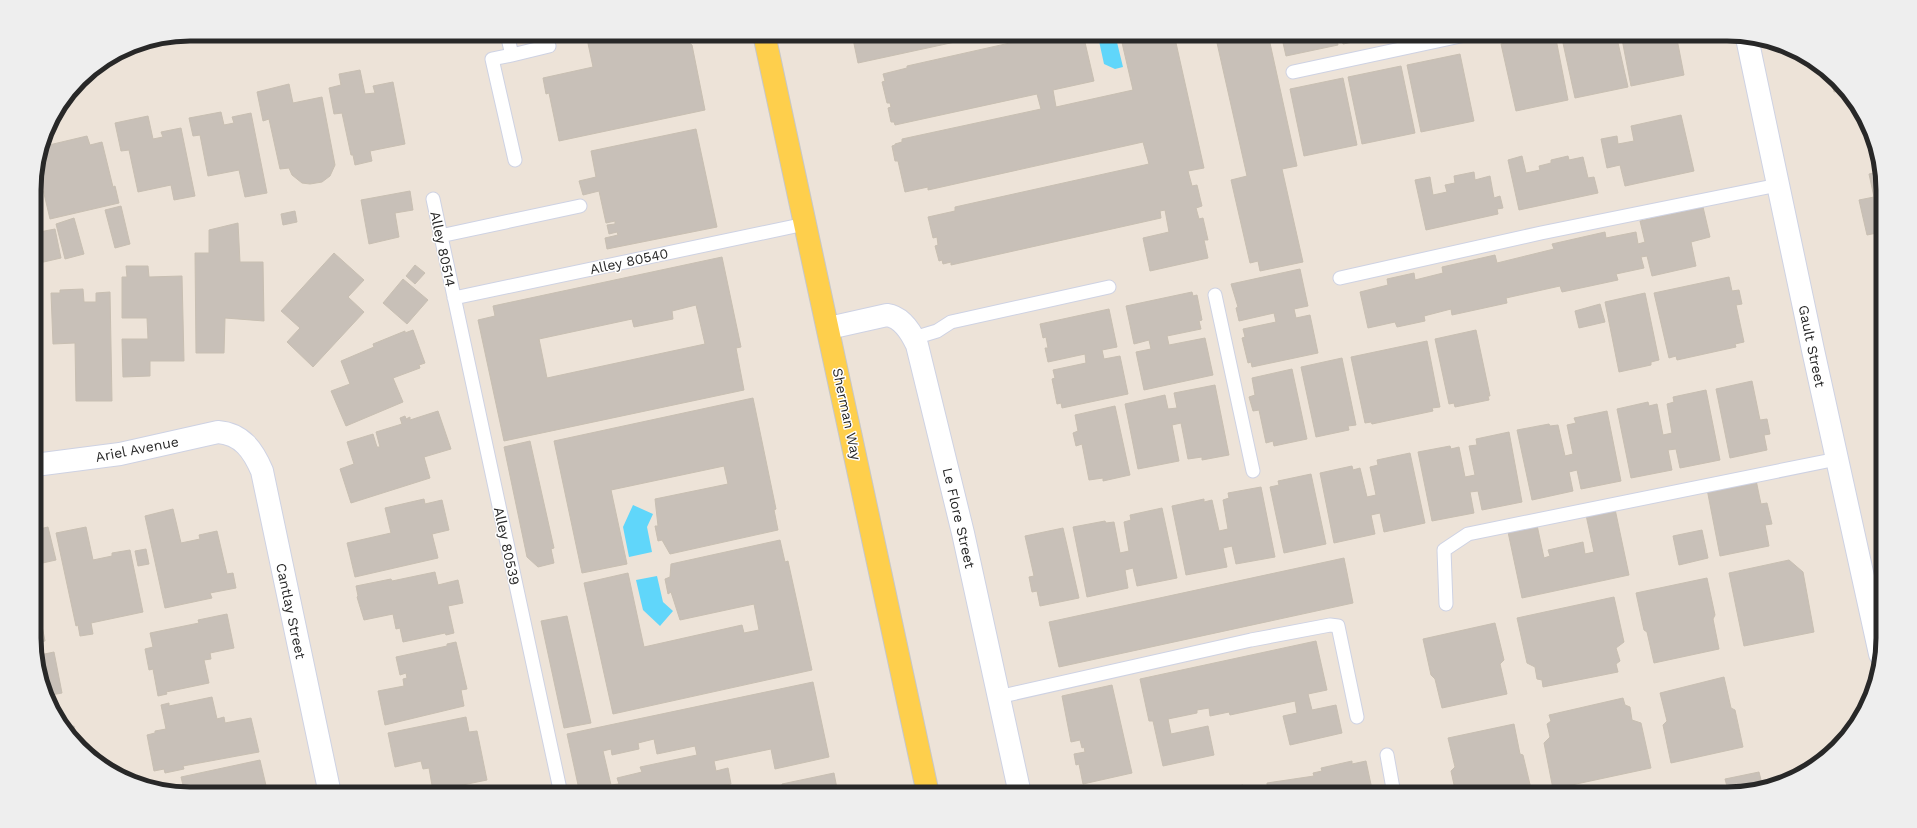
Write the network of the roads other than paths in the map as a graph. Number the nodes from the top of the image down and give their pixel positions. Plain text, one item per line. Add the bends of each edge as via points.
1 (509, 41) edge
2 (766, 41) edge
3 (1438, 41) edge
4 (1748, 42) edge
5 (549, 46) dead end
6 (512, 55) junction
7 (1294, 72) dead end
8 (514, 160) dead end
9 (1778, 185) junction
10 (433, 199) dead end
11 (580, 206) dead end
12 (805, 224) junction
13 (440, 236) junction
14 (1340, 278) dead end
15 (1109, 287) dead end
16 (1215, 295) dead end
17 (454, 298) junction
18 (829, 328) junction
19 (914, 338) junction
20 (237, 436) joint
21 (1837, 459) junction
22 (41, 464) edge
23 (1253, 471) dead end
24 (1446, 604) dead end
25 (1876, 636) edge
26 (998, 697) junction
27 (1357, 717) dead end
28 (1387, 755) dead end
29 (329, 787) edge
30 (559, 787) edge
31 (927, 787) edge
32 (1018, 787) edge
33 (1393, 787) edge

1 - 6 lane
2 - 12 main road, Sherman Way
3 - 7 lane
4 - 9 street, Gault Street
5 - 6 lane
6 - 8 lane via 492,59
9 - 14 lane via 1541,233
9 - 21 street, Gault Street
10 - 13 lane, Alley 80514
11 - 13 lane
12 - 17 lane, Alley 80540
12 - 18 main road, Sherman Way
13 - 17 lane, Alley 80514
15 - 19 lane via 952,322
16 - 23 lane
17 - 30 lane, Alley 80539
18 - 19 street, Le Flore Street via 887,315 900,320
18 - 31 main road, Sherman Way
19 - 26 street, Le Flore Street via 920,352 963,533
20 - 22 street, Ariel Avenue via 218,432 120,454
20 - 29 street, Cantlay Street via 251,449 262,471
21 - 24 lane via 1468,534 1444,550
21 - 25 street, Gault Street
26 - 27 lane via 1251,640 1330,625 1338,626
26 - 32 street, Le Flore Street
28 - 33 lane

